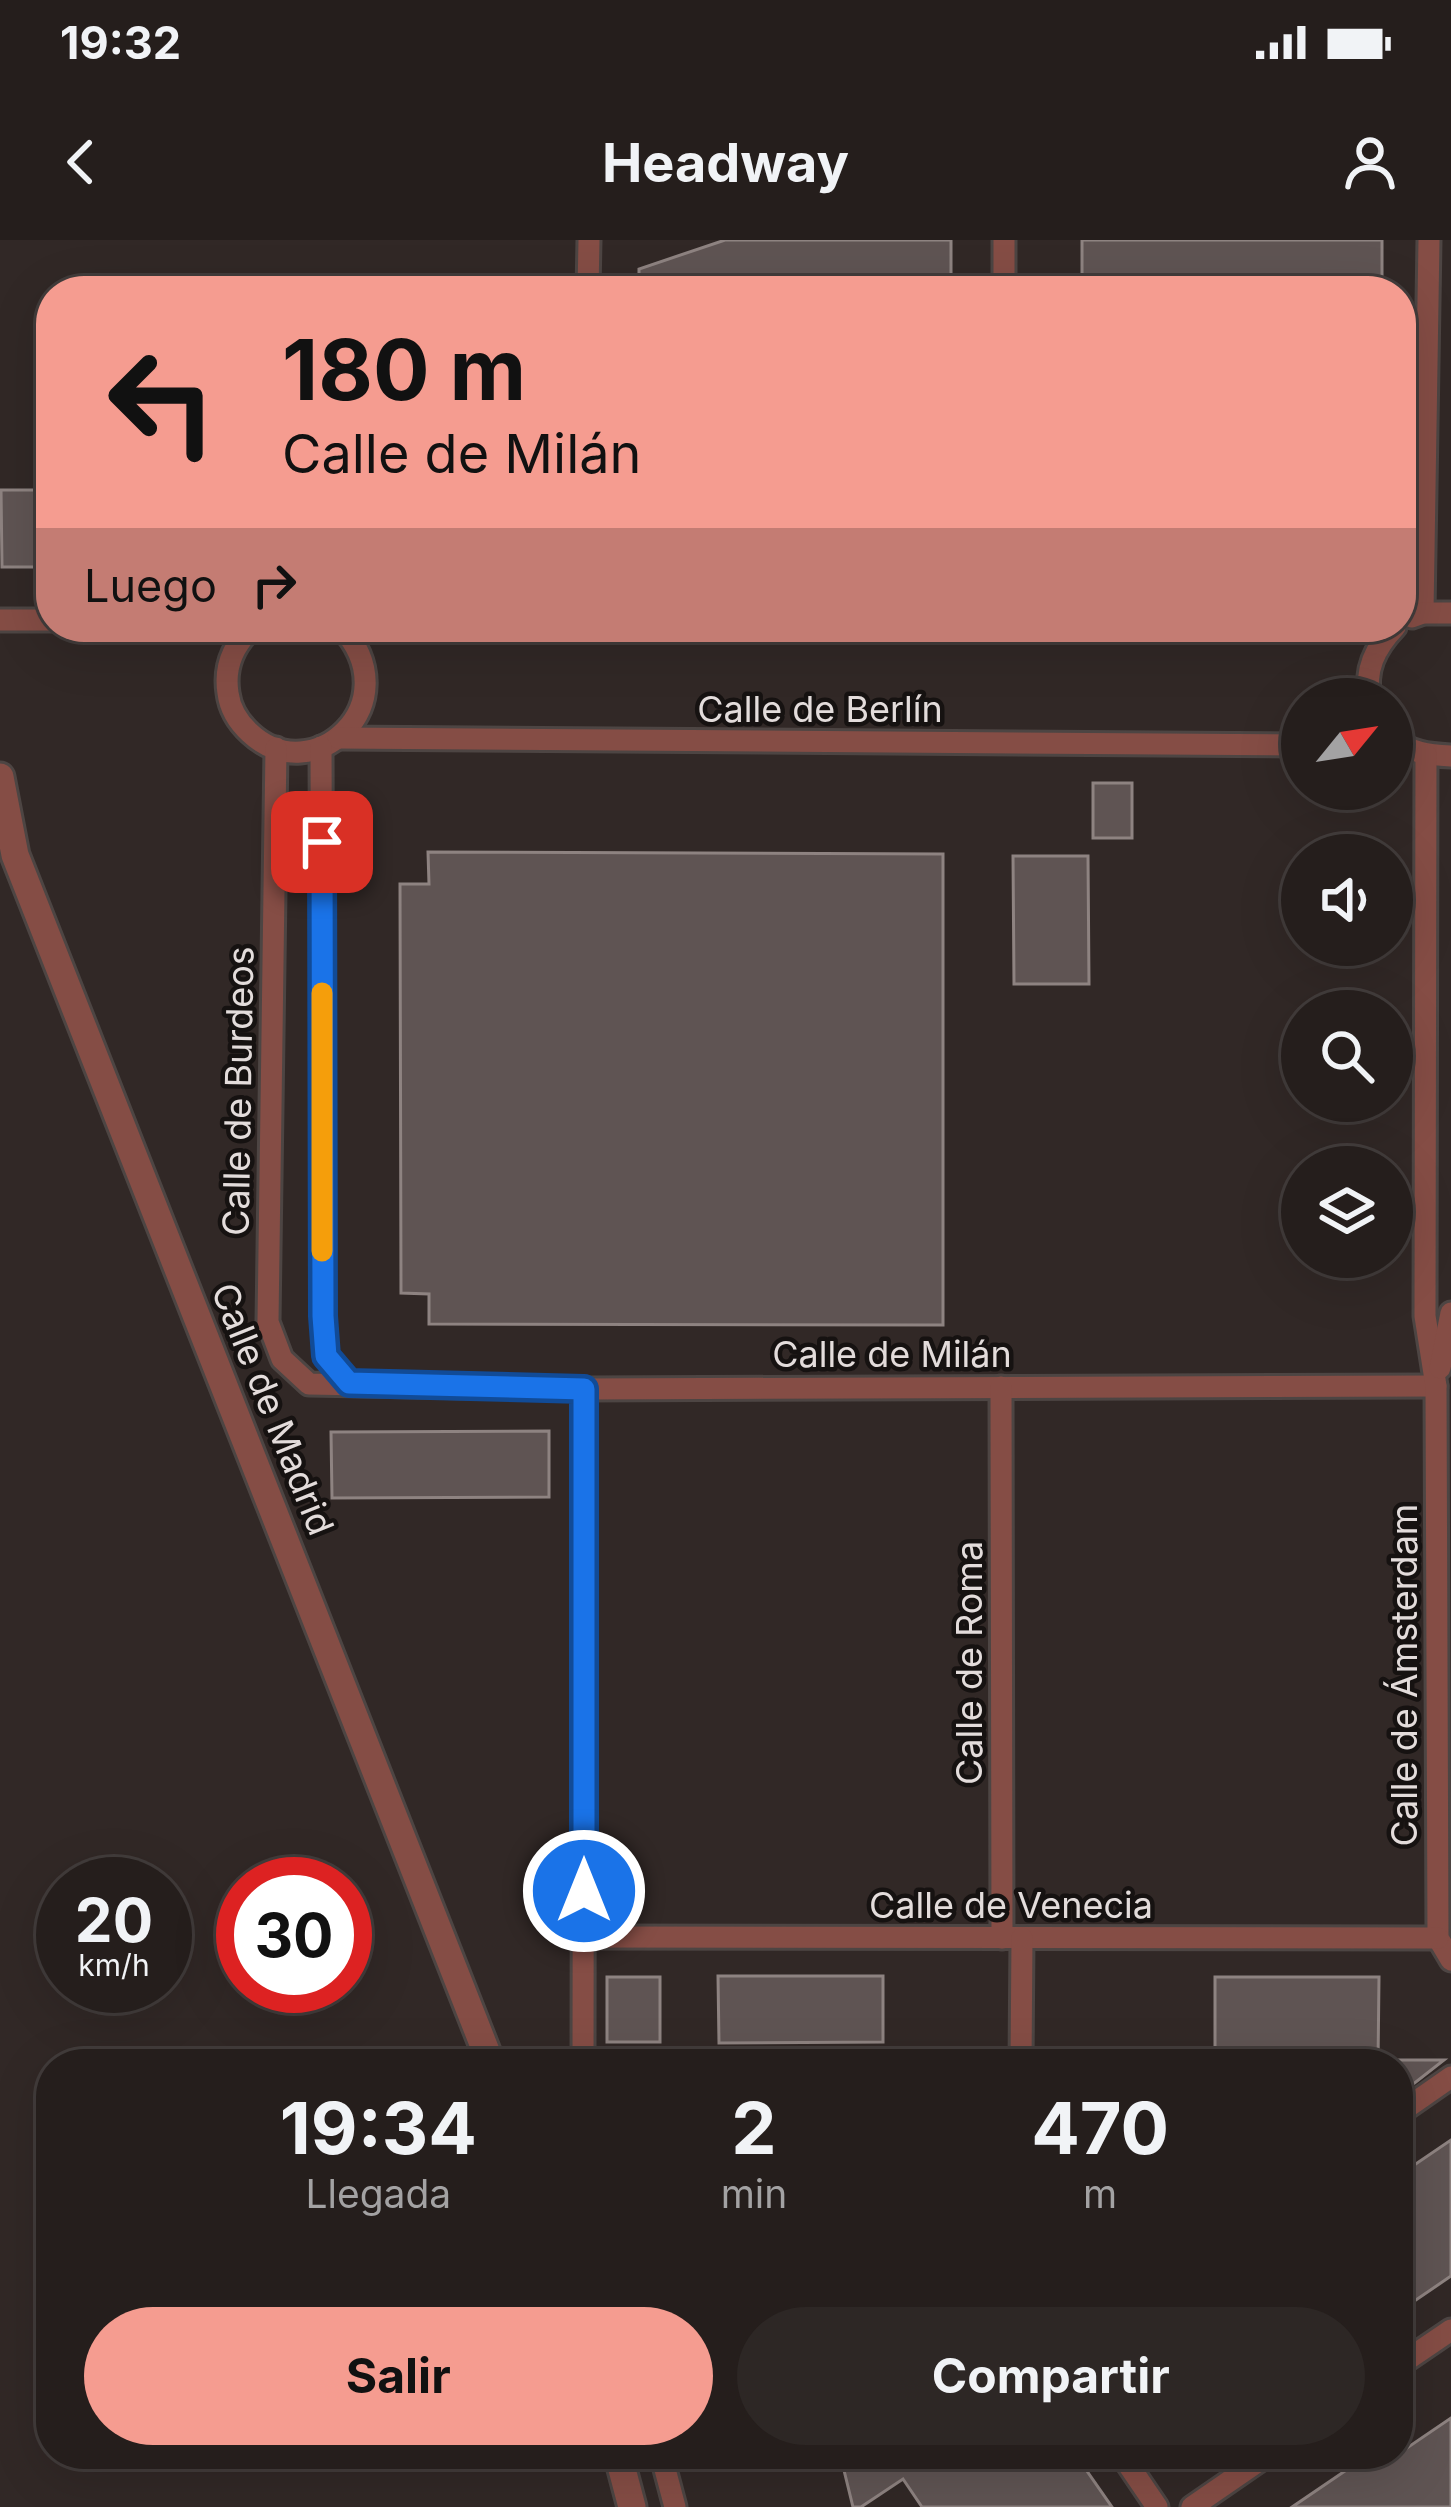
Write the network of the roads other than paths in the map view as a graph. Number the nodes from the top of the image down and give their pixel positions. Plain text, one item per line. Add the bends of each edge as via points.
1 (589, 240) edge
2 (1004, 240) edge
3 (1429, 240) edge
4 (588, 276) edge
5 (1004, 276) edge
6 (1451, 613) edge
7 (1423, 614) junction
8 (1416, 617) edge
9 (0, 620) edge
10 (36, 620) edge
11 (239, 642) edge
12 (355, 642) edge
13 (1380, 642) edge
14 (1368, 678) edge
15 (330, 742) junction
16 (1281, 745) edge
17 (277, 748) junction
18 (1413, 750) edge
19 (1426, 755) junction
20 (1451, 755) edge
21 (0, 777) edge
22 (1451, 1312) edge
23 (349, 1383) junction
24 (1436, 1386) junction
25 (1001, 1387) junction
26 (584, 1389) junction
27 (584, 1937) junction
28 (1438, 1937) junction
29 (1012, 1938) junction
30 (1451, 1960) edge
31 (484, 2049) edge
32 (583, 2049) edge
33 (1020, 2049) edge
34 (1451, 2077) edge
35 (1413, 2104) edge
36 (1451, 2330) edge
37 (1413, 2356) edge
38 (622, 2469) edge
39 (665, 2469) edge
40 (1131, 2469) edge
41 (1247, 2469) edge
42 (632, 2507) edge
43 (675, 2507) edge
44 (1157, 2507) edge
45 (1192, 2507) edge

1 - 4 street
2 - 5 street
3 - 7 street
6 - 7 street
7 - 8 street
9 - 10 street
11 - 17 street via 226,680 230,702 256,739
12 - 15 street via 367,684 363,704
13 - 14 street
15 - 16 street, Calle de Berlín
15 - 17 street, Calle de Berlín via 299,752
15 - 23 street via 323,1316 326,1356
17 - 23 street, Calle de Burdeos via 268,1322 282,1358 309,1384
18 - 19 street
19 - 20 street
19 - 24 street, Calle de Ámsterdam via 1425,1316
21 - 31 street, Calle de Madrid via 15,856
22 - 24 street, Calle de Ámsterdam
23 - 26 street, Calle de Milán
24 - 25 street, Calle de Milán
24 - 28 street, Calle de Ámsterdam
25 - 26 street, Calle de Milán
25 - 29 street, Calle de Roma
26 - 27 street
27 - 29 street, Calle de Venecia
27 - 32 street
28 - 29 street, Calle de Venecia
28 - 30 street, Calle de Ámsterdam
29 - 33 street, Calle de Roma
34 - 35 street
36 - 37 street
38 - 42 street
39 - 43 street
40 - 44 street
41 - 45 street

